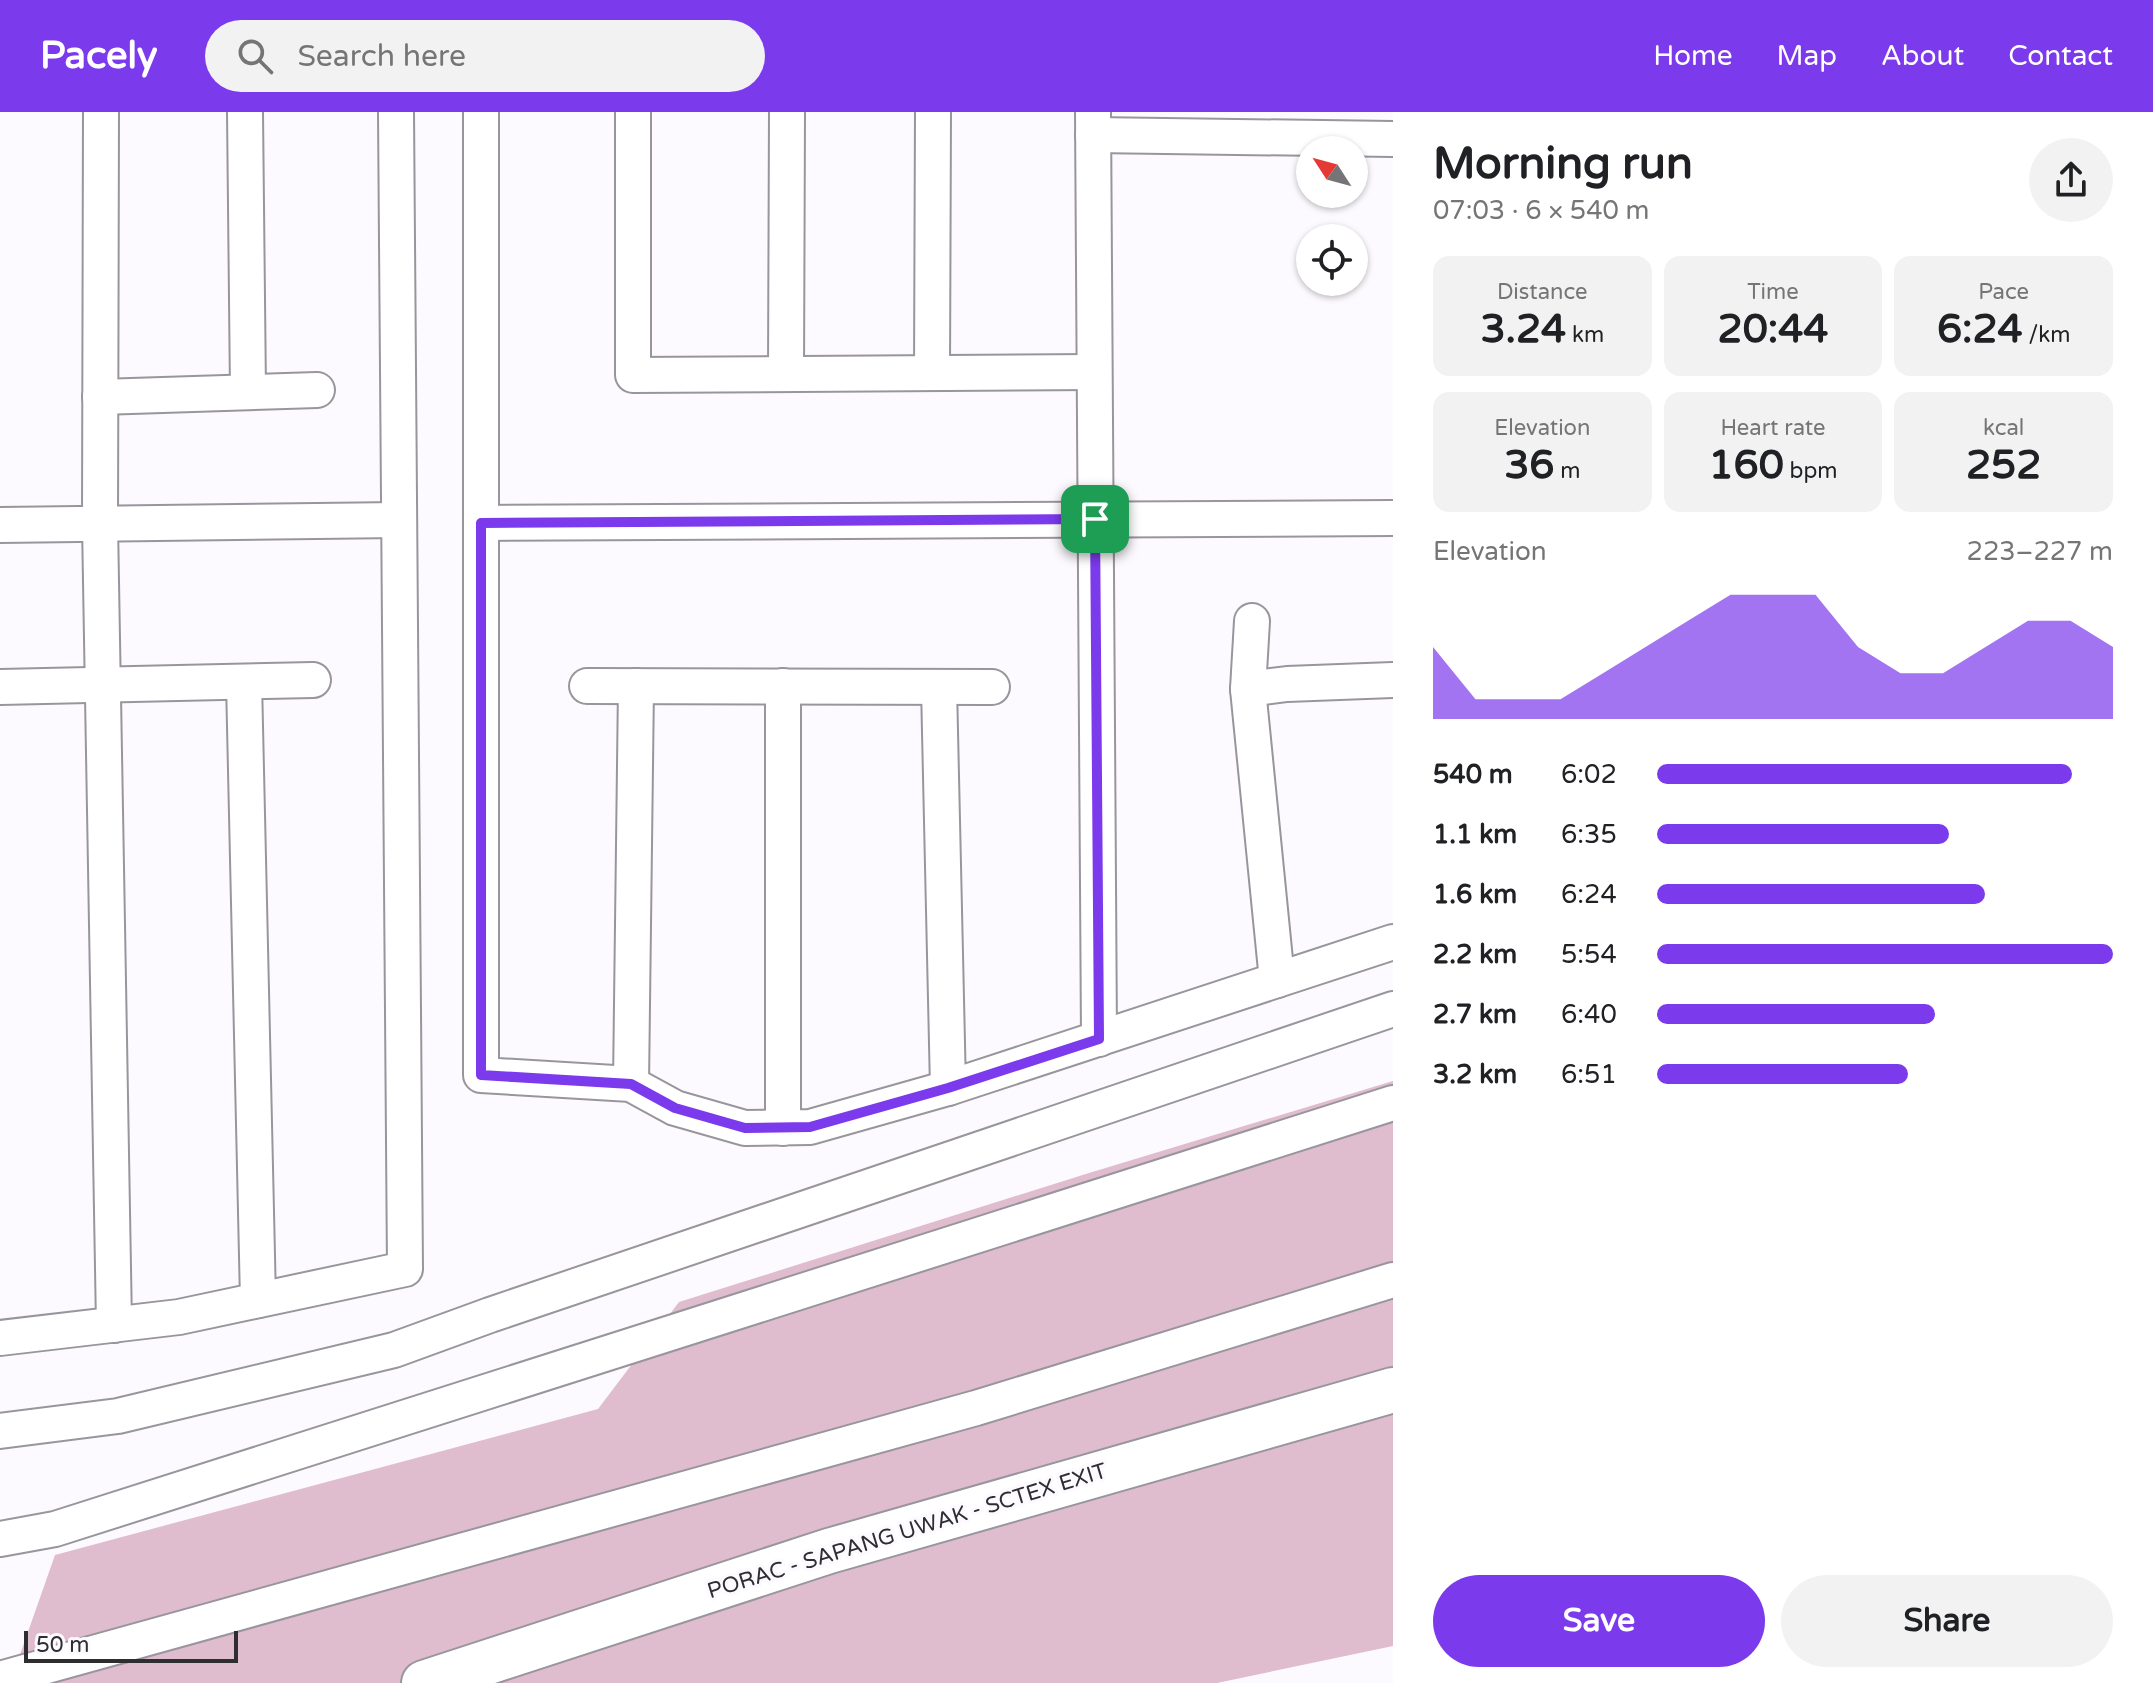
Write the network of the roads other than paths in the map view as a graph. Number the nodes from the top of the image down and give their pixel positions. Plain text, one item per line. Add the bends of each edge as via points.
1 (101, 112) edge
2 (245, 112) edge
3 (396, 112) edge
4 (481, 112) edge
5 (633, 112) edge
6 (787, 112) edge
7 (933, 112) edge
8 (1093, 124) edge
9 (1393, 139) edge
10 (1094, 372) junction
11 (932, 373) junction
12 (786, 374) junction
13 (317, 390) dead end
14 (248, 392) junction
15 (100, 397) junction
16 (1393, 518) edge
17 (1095, 519) junction
18 (399, 520) junction
19 (481, 523) junction
20 (100, 524) junction
21 (0, 525) edge
22 (1252, 621) dead end
23 (313, 680) dead end
24 (1393, 680) edge
25 (244, 682) junction
26 (102, 685) junction
27 (587, 686) dead end
28 (636, 686) junction
29 (783, 686) junction
30 (0, 687) edge
31 (939, 687) junction
32 (992, 687) dead end
33 (1248, 689) junction
34 (1393, 942) edge
35 (1277, 980) junction
36 (1393, 1009) edge
37 (1099, 1039) junction
38 (631, 1084) junction
39 (948, 1088) junction
40 (1393, 1103) edge
41 (783, 1128) junction
42 (1393, 1280) edge
43 (258, 1300) junction
44 (114, 1325) junction
45 (0, 1338) edge
46 (1393, 1390) edge
47 (0, 1431) edge
48 (0, 1539) edge
49 (0, 1679) edge
50 (424, 1683) edge

1 - 15 street
2 - 14 street
3 - 18 street
4 - 19 street
5 - 12 street via 633,375
6 - 12 street
7 - 11 street
8 - 9 street
8 - 10 street
10 - 11 street
10 - 17 street
11 - 12 street
13 - 14 street
14 - 15 street
15 - 20 street
16 - 17 street
17 - 19 street
17 - 37 street
18 - 20 street
18 - 43 street via 405,1269
19 - 38 street via 481,1075
20 - 21 street
20 - 26 street
22 - 33 street
23 - 25 street
24 - 33 street
25 - 26 street
25 - 43 street
26 - 30 street
26 - 44 street
27 - 28 street
28 - 29 street
28 - 38 street
29 - 31 street
29 - 41 street
31 - 32 street
31 - 39 street
33 - 35 street
34 - 35 street
35 - 37 street
36 - 47 street via 394,1350 118,1416
37 - 39 street
38 - 41 street via 675,1108 745,1128
39 - 41 street via 810,1127
40 - 48 street via 55,1529
42 - 49 street via 976,1408
43 - 44 street
44 - 45 street
46 - 50 main road, PORAC - SAPANG UWAK - SCTEX EXIT via 829,1551

